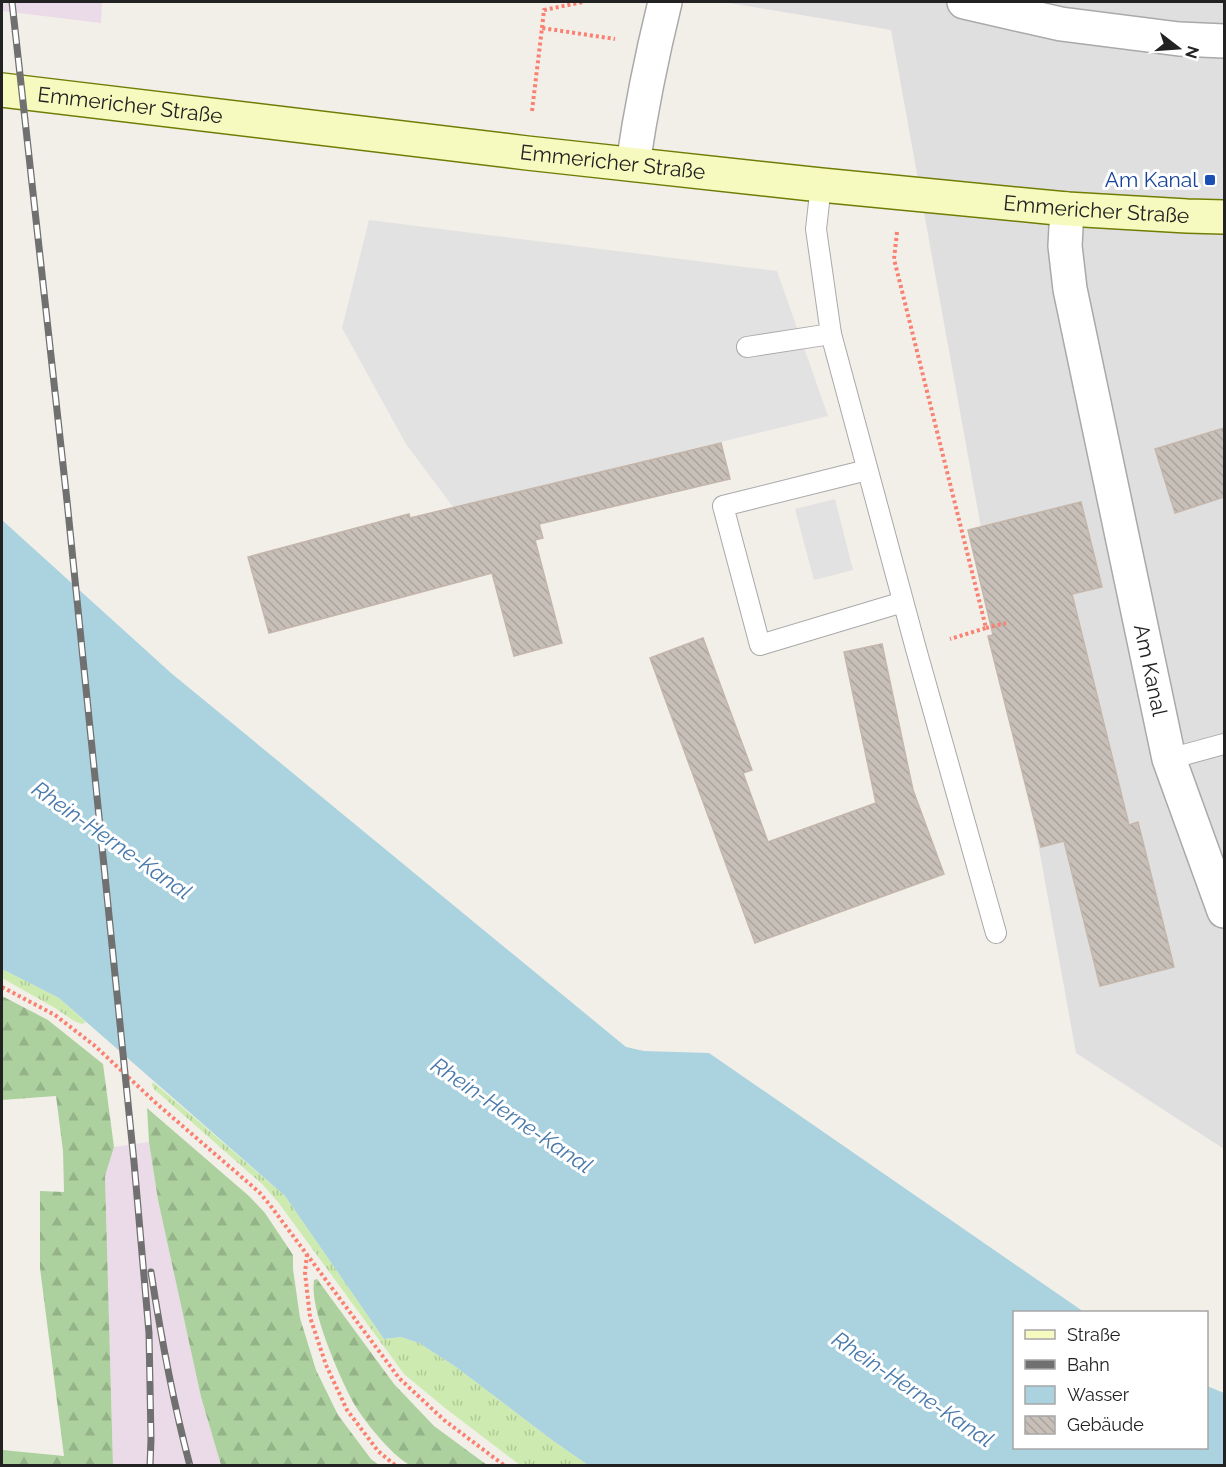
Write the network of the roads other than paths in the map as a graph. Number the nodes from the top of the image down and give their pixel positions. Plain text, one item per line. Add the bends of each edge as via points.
1 (665, 2) edge
2 (964, 2) edge
3 (1224, 41) edge
4 (2, 90) edge
5 (633, 164) junction
6 (821, 185) junction
7 (1067, 209) junction
8 (1224, 217) edge
9 (831, 333) junction
10 (747, 347) dead end
11 (867, 470) junction
12 (903, 602) junction
13 (1224, 744) edge
14 (1169, 759) junction
15 (1224, 911) edge
16 (996, 933) dead end

1 - 5 street
2 - 3 street via 1061,24
4 - 5 main road, Emmericher Straße
5 - 6 main road, Emmericher Straße
6 - 7 main road, Emmericher Straße
6 - 9 lane via 816,229
7 - 8 main road, Emmericher Straße
7 - 14 street, Am Kanal via 1065,246 1070,289
9 - 10 lane
9 - 11 lane
11 - 12 lane
11 - 12 lane via 723,506 760,645
12 - 16 lane
13 - 14 lane
14 - 15 street, Am Kanal

